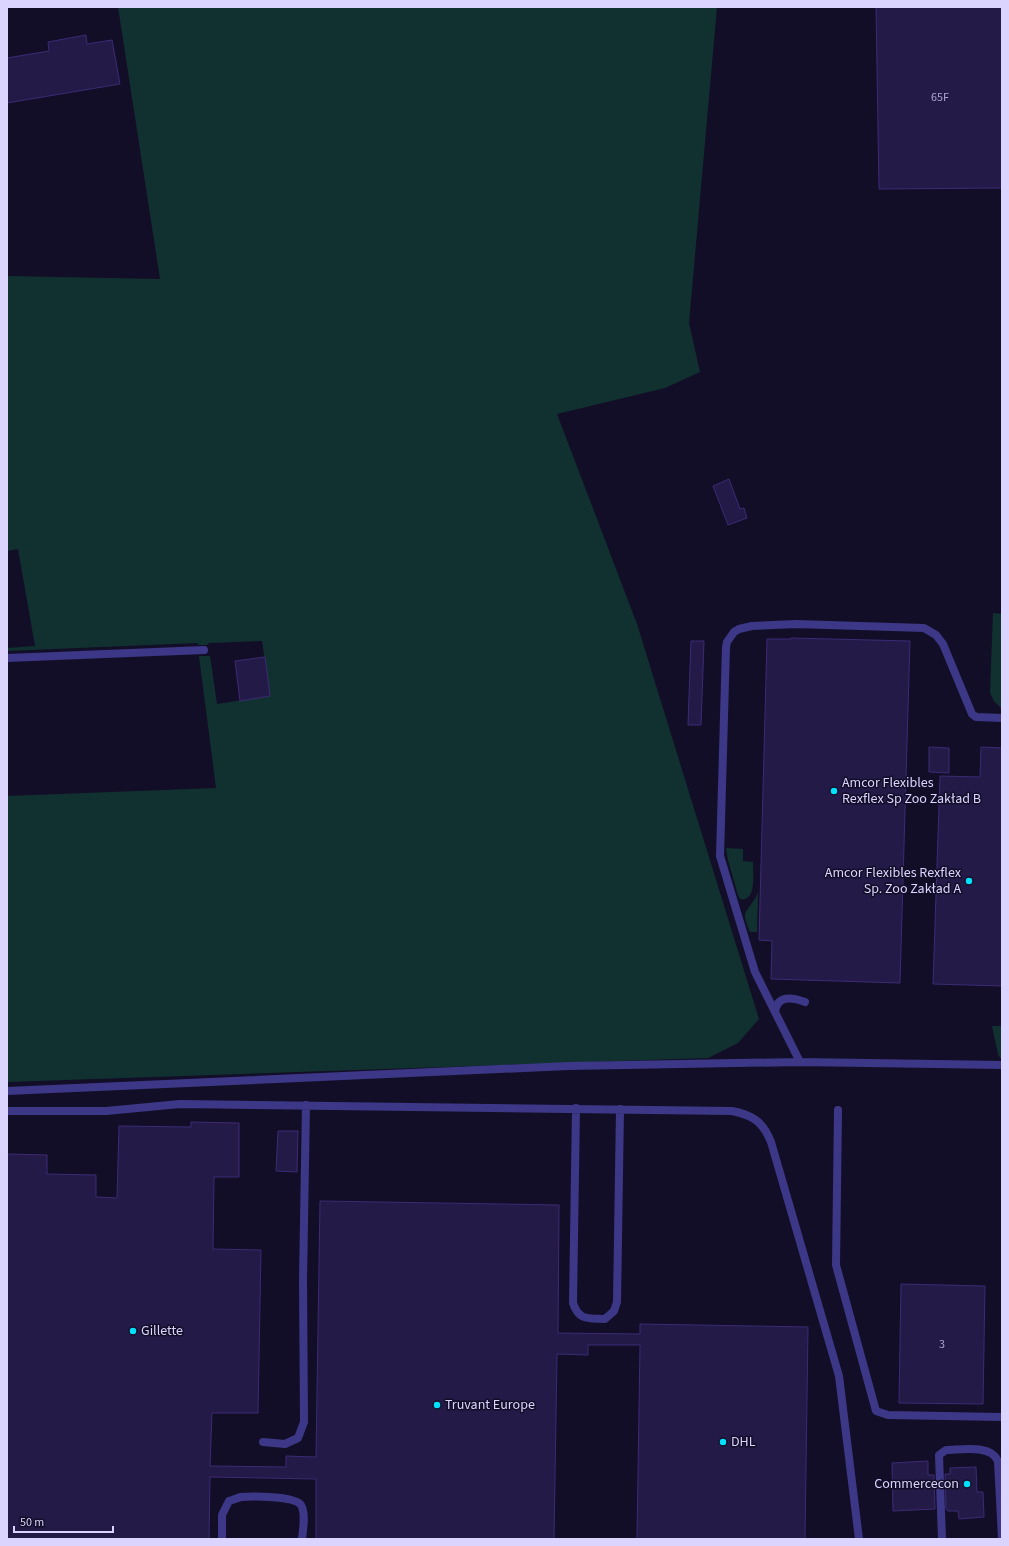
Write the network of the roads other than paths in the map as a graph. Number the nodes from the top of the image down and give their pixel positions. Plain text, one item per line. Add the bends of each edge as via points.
1 (204, 650) dead end
2 (7, 658) edge
3 (1002, 718) edge
4 (805, 1002) dead end
5 (775, 1012) junction
6 (800, 1062) junction
7 (1002, 1065) edge
8 (7, 1091) edge
9 (306, 1105) junction
10 (576, 1108) junction
11 (620, 1108) junction
12 (838, 1110) dead end
13 (7, 1111) edge
14 (1002, 1417) edge
15 (263, 1442) dead end
16 (1002, 1538) edge
17 (222, 1539) edge
18 (302, 1539) edge
19 (859, 1539) edge
20 (942, 1539) edge

1 - 2 lane
3 - 5 lane via 976,717 972,714 943,644 936,635 924,628 796,624 739,629 731,636 726,647 720,856 755,972
4 - 5 lane via 782,999 777,1004
5 - 6 lane
6 - 7 lane
6 - 8 lane via 568,1066
9 - 10 lane
9 - 13 lane via 180,1104 106,1110
9 - 15 lane via 302,1280 304,1422 298,1438 285,1444
10 - 11 lane
10 - 11 lane via 573,1303 576,1312 584,1318 605,1319 614,1312 617,1302
11 - 19 lane via 732,1111 744,1113 766,1130 839,1376
12 - 14 lane via 836,1265 876,1411 888,1415
16 - 20 lane via 996,1456 982,1450 946,1450 939,1455
17 - 18 lane via 222,1515 229,1502 241,1497 280,1497 295,1500 301,1506

